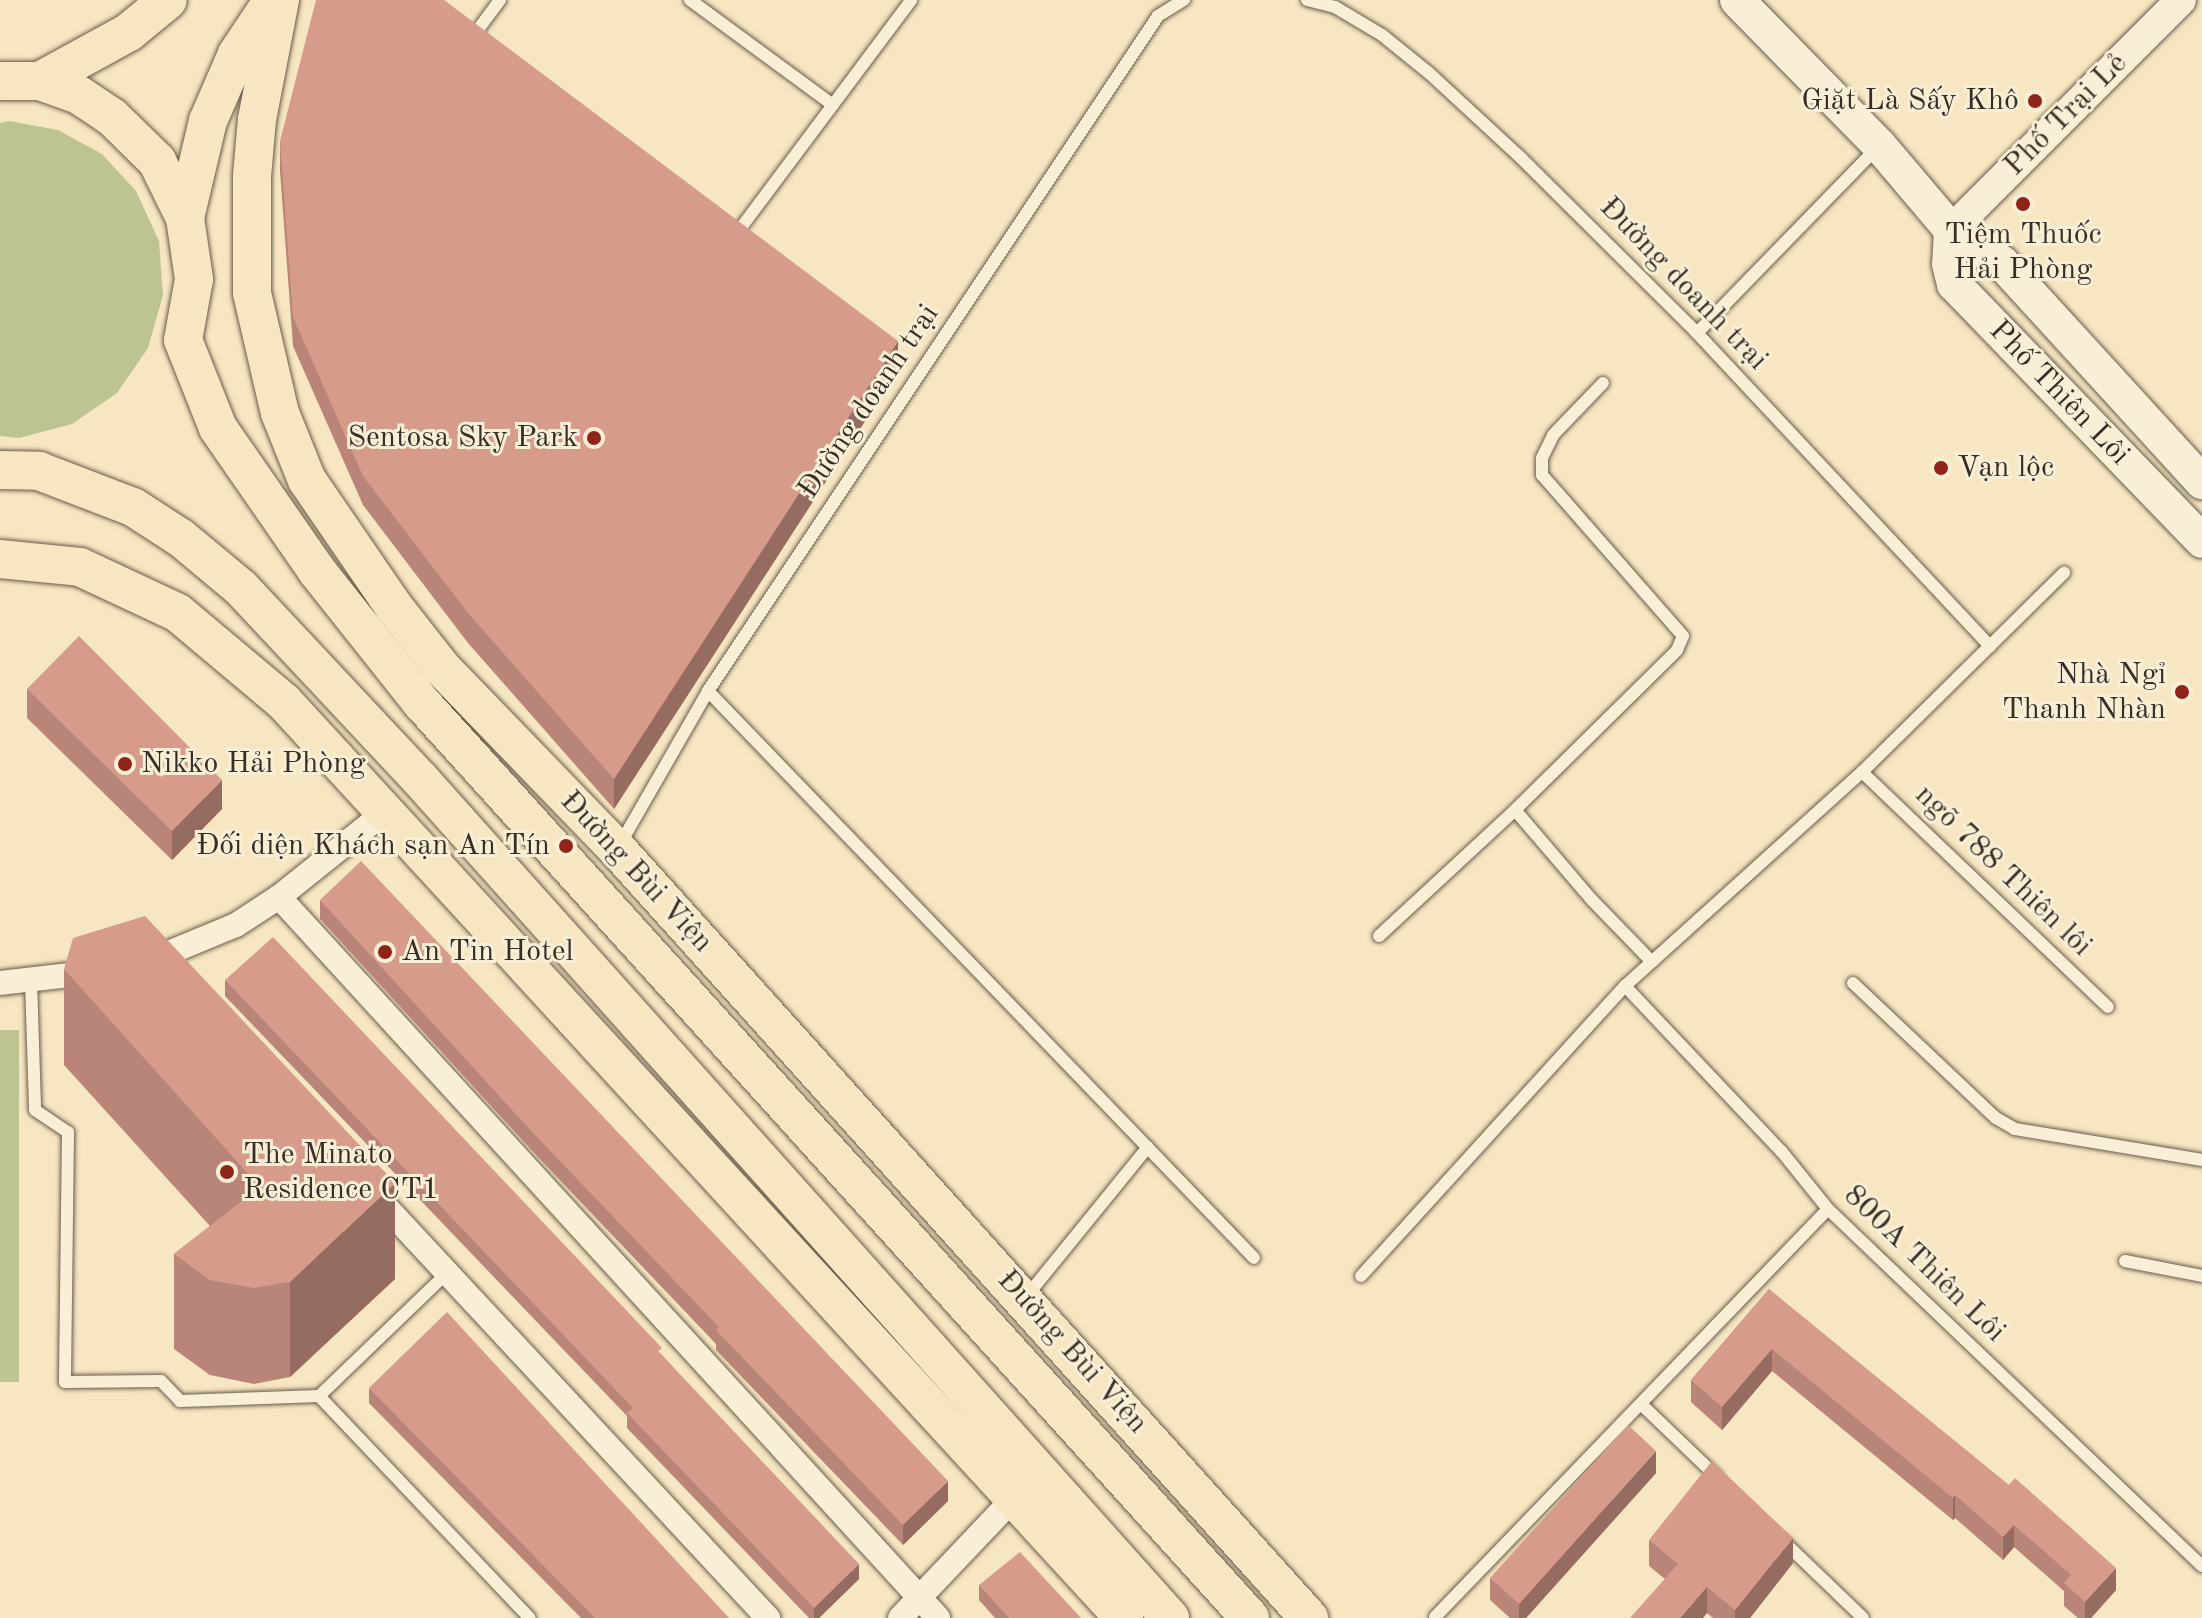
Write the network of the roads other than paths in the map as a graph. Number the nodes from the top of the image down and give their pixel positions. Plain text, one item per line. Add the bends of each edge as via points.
1 (168, 0) edge
2 (273, 0) edge
3 (280, 0) edge
4 (500, 0) edge
5 (690, 0) edge
6 (911, 0) edge
7 (1184, 0) edge
8 (1309, 0) edge
9 (1737, 0) edge
10 (2181, 0) edge
11 (486, 44) edge
12 (0, 81) edge
13 (40, 81) junction
14 (833, 105) junction
15 (1879, 145) junction
16 (185, 218) junction
17 (725, 224) edge
18 (1951, 230) junction
19 (1697, 333) junction
20 (1603, 383) dead end
21 (0, 470) edge
22 (2202, 482) edge
23 (2202, 541) edge
24 (0, 559) edge
25 (2064, 573) dead end
26 (1990, 646) junction
27 (441, 667) junction
28 (708, 691) junction
29 (420, 701) junction
30 (1862, 772) junction
31 (419, 778) junction
32 (1515, 810) junction
33 (385, 812) junction
34 (617, 849) junction
35 (279, 897) junction
36 (1379, 936) dead end
37 (156, 959) junction
38 (1652, 962) junction
39 (31, 980) junction
40 (175, 980) edge
41 (0, 983) edge
42 (1853, 983) dead end
43 (1625, 986) junction
44 (2108, 1007) dead end
45 (1148, 1147) junction
46 (2202, 1160) edge
47 (352, 1170) edge
48 (1828, 1209) junction
49 (1254, 1258) dead end
50 (2125, 1261) dead end
51 (447, 1273) junction
52 (1361, 1276) dead end
53 (2202, 1276) edge
54 (1025, 1298) junction
55 (319, 1396) junction
56 (1641, 1404) junction
57 (1027, 1485) junction
58 (1730, 1489) edge
59 (1775, 1532) edge
60 (2202, 1566) edge
61 (919, 1598) junction
62 (1435, 1617) edge
63 (530, 1618) edge
64 (768, 1618) edge
65 (900, 1618) edge
66 (938, 1618) edge
67 (1124, 1618) edge
68 (1170, 1618) edge
69 (1250, 1618) edge
70 (1309, 1618) edge
71 (1863, 1618) edge

1 - 13 main road via 129,32
2 - 16 main road via 237,54 208,121
3 - 27 main road, Đường Bùi Viện via 257,119 252,176 252,293 263,351 307,480
4 - 11 lane via 474,35
5 - 14 lane
6 - 14 lane
7 - 28 lane, Đường doanh trại via 1158,16
8 - 19 lane, Đường doanh trại via 1335,7 1382,35 1429,73
9 - 15 main road, Phố Thiên Lôi
10 - 18 street, Phố Trại Lẻ
12 - 13 main road
13 - 16 main road via 79,95 112,117 157,161
14 - 17 lane via 737,233
15 - 18 main road, Phố Thiên Lôi
15 - 19 lane
16 - 29 main road, Đường Bùi Viện via 194,279 183,340 221,433 317,571
18 - 22 main road, Phố Thiên Lôi via 2002,263
18 - 23 main road, Phố Thiên Lôi via 1954,284
19 - 26 lane, Đường doanh trại
20 - 32 lane via 1553,435 1542,458 1542,475 1683,636 1677,650
21 - 31 main road via 39,471 133,507 181,538 241,588
24 - 33 main road via 80,567 178,613 284,702
25 - 26 lane
26 - 30 lane
27 - 29 main road
27 - 34 main road, Đường Bùi Viện
28 - 34 lane, Đường doanh trại
28 - 45 lane
29 - 69 main road, Đường Bùi Viện
30 - 38 lane
30 - 44 lane, ngõ 788 Thiên lôi
31 - 33 main road
31 - 57 main road
32 - 36 lane
32 - 38 lane
33 - 35 street
33 - 57 main road
34 - 54 main road, Đường Bùi Viện
35 - 37 street via 236,925
35 - 61 street
37 - 39 street
37 - 40 street
38 - 43 lane
39 - 41 street
39 - 55 lane via 35,1110 68,1132 65,1382 161,1381 180,1401
42 - 46 lane via 1996,1118 2015,1129
43 - 48 lane, 800A Thiên Lôi via 1782,1152
43 - 52 lane
45 - 49 lane
45 - 54 lane
47 - 51 street
48 - 56 lane
48 - 60 lane, 800A Thiên Lôi
50 - 53 lane
51 - 55 lane
51 - 64 street
54 - 70 main road, Đường Bùi Viện
55 - 63 lane
56 - 58 lane
56 - 62 lane
57 - 61 street
57 - 67 main road
57 - 68 main road
59 - 71 lane
61 - 65 street
61 - 66 street

